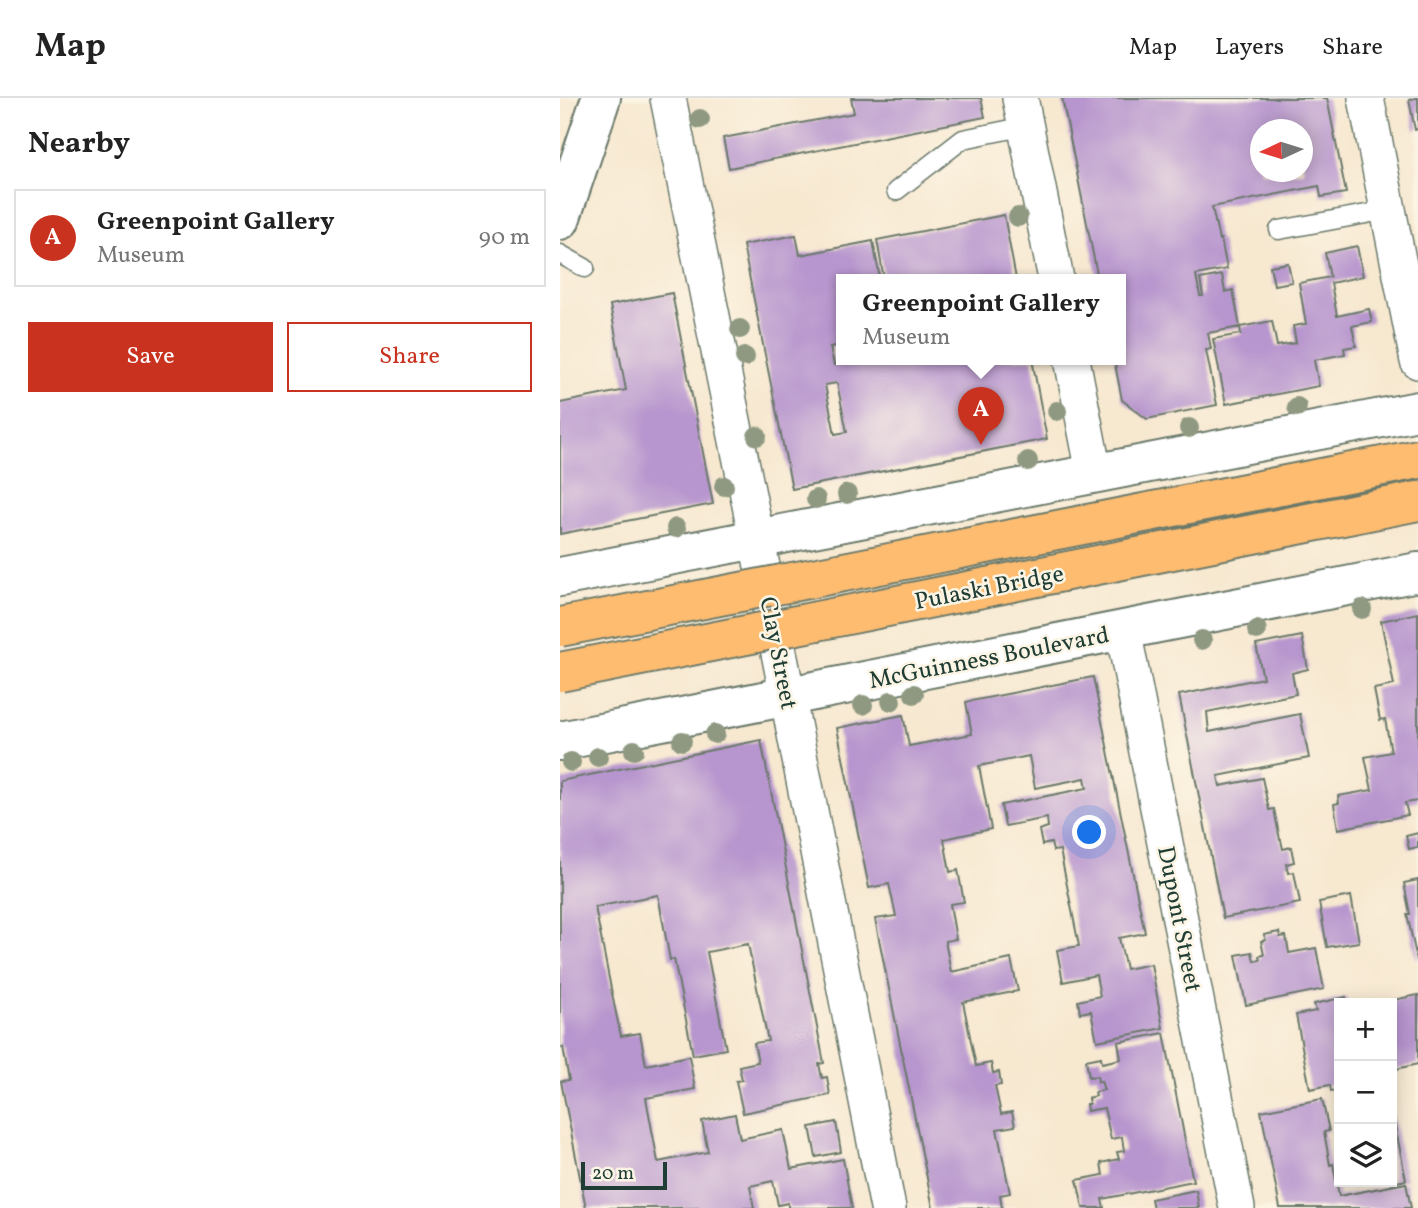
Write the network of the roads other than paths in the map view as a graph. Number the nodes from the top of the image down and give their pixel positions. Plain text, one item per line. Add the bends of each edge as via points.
1 (601, 98) edge
2 (668, 98) edge
3 (1366, 98) edge
4 (1023, 112) edge
5 (896, 191) dead end
6 (1388, 210) junction
7 (560, 220) edge
8 (1279, 230) dead end
9 (560, 254) edge
10 (585, 268) dead end
11 (1055, 274) edge
12 (1418, 361) edge
13 (1073, 365) edge
14 (1418, 411) edge
15 (1418, 459) edge
16 (1094, 473) junction
17 (1418, 501) edge
18 (756, 538) junction
19 (1418, 572) edge
20 (560, 577) edge
21 (560, 627) edge
22 (1124, 630) junction
23 (560, 672) edge
24 (787, 696) junction
25 (560, 741) edge
26 (888, 1208) edge
27 (1237, 1208) edge

1 - 7 street
2 - 18 street, Clay Street
3 - 6 street
4 - 5 lane via 964,139
4 - 11 street
6 - 8 lane
6 - 12 street
9 - 10 lane
13 - 16 street
14 - 16 street
15 - 21 main road, Pulaski Bridge, bridge
16 - 18 street
17 - 23 main road, Pulaski Bridge, bridge
18 - 20 street
18 - 24 street, Clay Street
19 - 22 street, McGuinness Boulevard
22 - 24 street, McGuinness Boulevard
22 - 27 street, Dupont Street
24 - 25 street, McGuinness Boulevard
24 - 26 street, Clay Street

